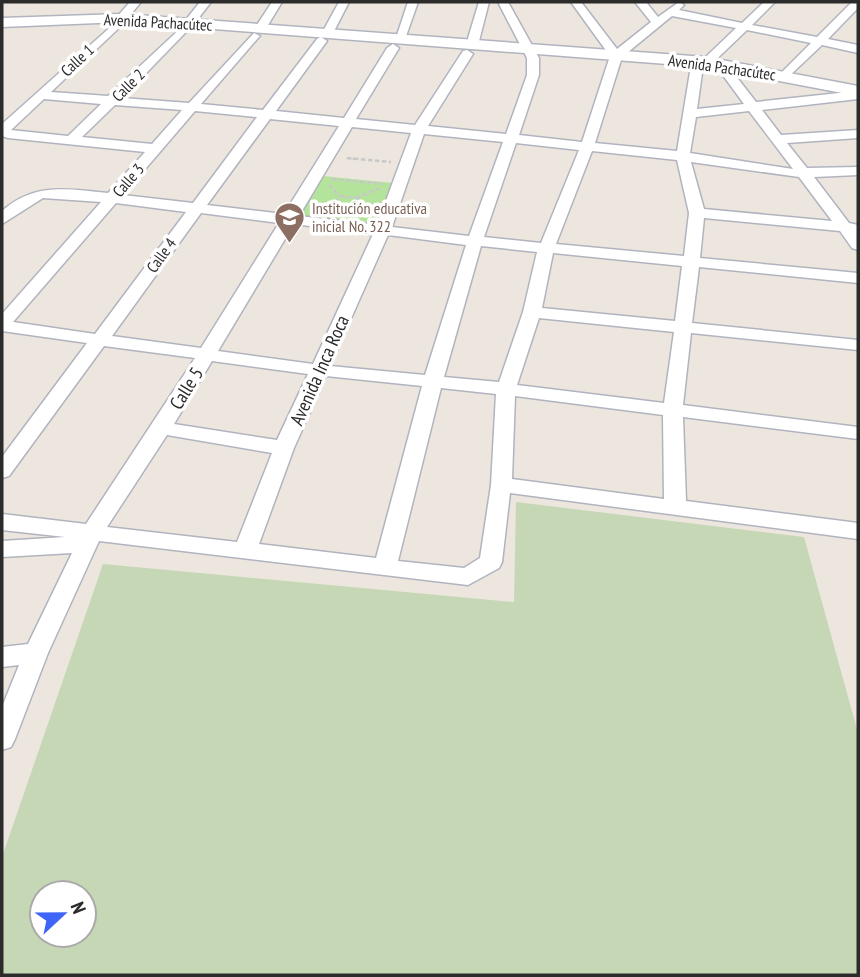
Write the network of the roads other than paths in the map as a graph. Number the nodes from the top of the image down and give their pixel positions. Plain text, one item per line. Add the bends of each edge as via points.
1 (136, 2) edge
2 (206, 2) edge
3 (276, 2) edge
4 (344, 2) edge
5 (413, 2) edge
6 (484, 2) edge
7 (503, 2) edge
8 (576, 2) edge
9 (640, 2) edge
10 (683, 2) edge
11 (770, 2) edge
12 (858, 2) edge
13 (670, 12) junction
14 (121, 15) edge
15 (2, 23) edge
16 (658, 24) junction
17 (187, 26) junction
18 (743, 26) junction
19 (2, 32) edge
20 (258, 32) junction
21 (325, 37) junction
22 (817, 41) junction
23 (396, 44) junction
24 (858, 49) edge
25 (469, 50) junction
26 (531, 54) junction
27 (616, 60) junction
28 (701, 67) junction
29 (728, 74) junction
30 (785, 76) junction
31 (858, 91) edge
32 (40, 95) junction
33 (114, 100) junction
34 (752, 106) junction
35 (192, 107) junction
36 (689, 114) junction
37 (265, 116) junction
38 (346, 124) junction
39 (418, 131) junction
40 (858, 134) edge
41 (779, 139) junction
42 (72, 140) junction
43 (509, 140) junction
44 (587, 147) junction
45 (155, 149) junction
46 (683, 156) junction
47 (858, 171) edge
48 (803, 174) junction
49 (110, 199) junction
50 (194, 210) junction
51 (697, 213) junction
52 (2, 219) edge
53 (286, 219) junction
54 (851, 228) edge
55 (383, 229) junction
56 (475, 241) junction
57 (858, 245) edge
58 (546, 248) junction
59 (690, 262) junction
60 (858, 278) edge
61 (532, 312) junction
62 (2, 325) edge
63 (685, 326) junction
64 (99, 339) junction
65 (858, 345) edge
66 (207, 354) junction
67 (318, 370) junction
68 (433, 381) junction
69 (506, 389) junction
70 (673, 411) junction
71 (162, 428) junction
72 (858, 433) edge
73 (284, 448) junction
74 (2, 471) edge
75 (501, 485) junction
76 (674, 505) junction
77 (2, 522) edge
78 (858, 531) edge
79 (90, 538) junction
80 (2, 549) edge
81 (245, 551) junction
82 (385, 568) junction
83 (36, 653) junction
84 (2, 657) edge
85 (2, 739) edge

1 - 14 street, Calle 1
2 - 17 street, Calle 2
3 - 20 street, Calle 3
4 - 21 street, Calle 4
5 - 23 street, Calle 5
6 - 25 street, Avenida Inca Roca
7 - 26 street
8 - 27 street
9 - 16 street
10 - 13 street
11 - 18 street
12 - 22 street
13 - 16 street
13 - 18 street
14 - 15 street, Avenida Pachacútec
14 - 17 street, Avenida Pachacútec
14 - 19 street, Avenida Pachacútec
14 - 32 street, Calle 1
16 - 27 street
17 - 20 street, Avenida Pachacútec
17 - 33 street, Calle 2
18 - 22 street
18 - 28 street
20 - 21 street, Avenida Pachacútec
20 - 35 street, Calle 3
21 - 23 street, Avenida Pachacútec
21 - 37 street, Calle 4
22 - 24 street
22 - 30 street
23 - 25 street, Avenida Pachacútec
23 - 38 street, Calle 5
25 - 26 street, Avenida Pachacútec
25 - 39 street, Avenida Inca Roca
26 - 27 street, Avenida Pachacútec
26 - 43 street via 528,93
27 - 28 street, Avenida Pachacútec
27 - 44 street
28 - 29 street, Avenida Pachacútec
28 - 30 street, Avenida Pachacútec
28 - 36 street
29 - 30 street, Avenida Pachacútec
29 - 34 street
30 - 31 street
31 - 34 street
32 - 33 street
32 - 42 street, Calle 1 via 3,130
33 - 35 street
33 - 42 street, Calle 2
34 - 36 street
34 - 41 street
35 - 37 street
35 - 45 street, Calle 3
36 - 46 street
37 - 38 street
37 - 50 street, Calle 4
38 - 39 street
38 - 53 street, Calle 5
39 - 43 street
39 - 55 street, Avenida Inca Roca
40 - 41 street
41 - 48 street
42 - 45 street
43 - 44 street
43 - 56 street
44 - 46 street
44 - 58 street
45 - 49 street, Calle 3
46 - 48 street
46 - 51 street
47 - 48 street
48 - 54 street
49 - 50 street
49 - 52 street via 36,192
49 - 62 street, Calle 3
50 - 53 street
50 - 64 street, Calle 4
51 - 54 street
51 - 59 street
53 - 55 street
53 - 66 street, Calle 5
54 - 57 street
55 - 56 street
55 - 67 street, Avenida Inca Roca
56 - 58 street
56 - 68 street
58 - 59 street
58 - 61 street
59 - 60 street
59 - 63 street
61 - 63 street
61 - 69 street
62 - 64 street
63 - 65 street
63 - 70 street
64 - 66 street
64 - 74 street, Calle 4
66 - 67 street
66 - 71 street, Calle 5
67 - 68 street
67 - 73 street, Avenida Inca Roca
68 - 69 street
68 - 82 street
69 - 70 street
69 - 75 street
70 - 72 street
70 - 76 street
71 - 73 street
71 - 79 street, Calle 5
73 - 81 street, Avenida Inca Roca
75 - 76 street
75 - 82 street via 491,562 480,572 468,578
76 - 78 street
77 - 79 street
79 - 80 street
79 - 81 street
79 - 83 street, Calle 5
81 - 82 street
83 - 84 street
83 - 85 street, Calle 5

